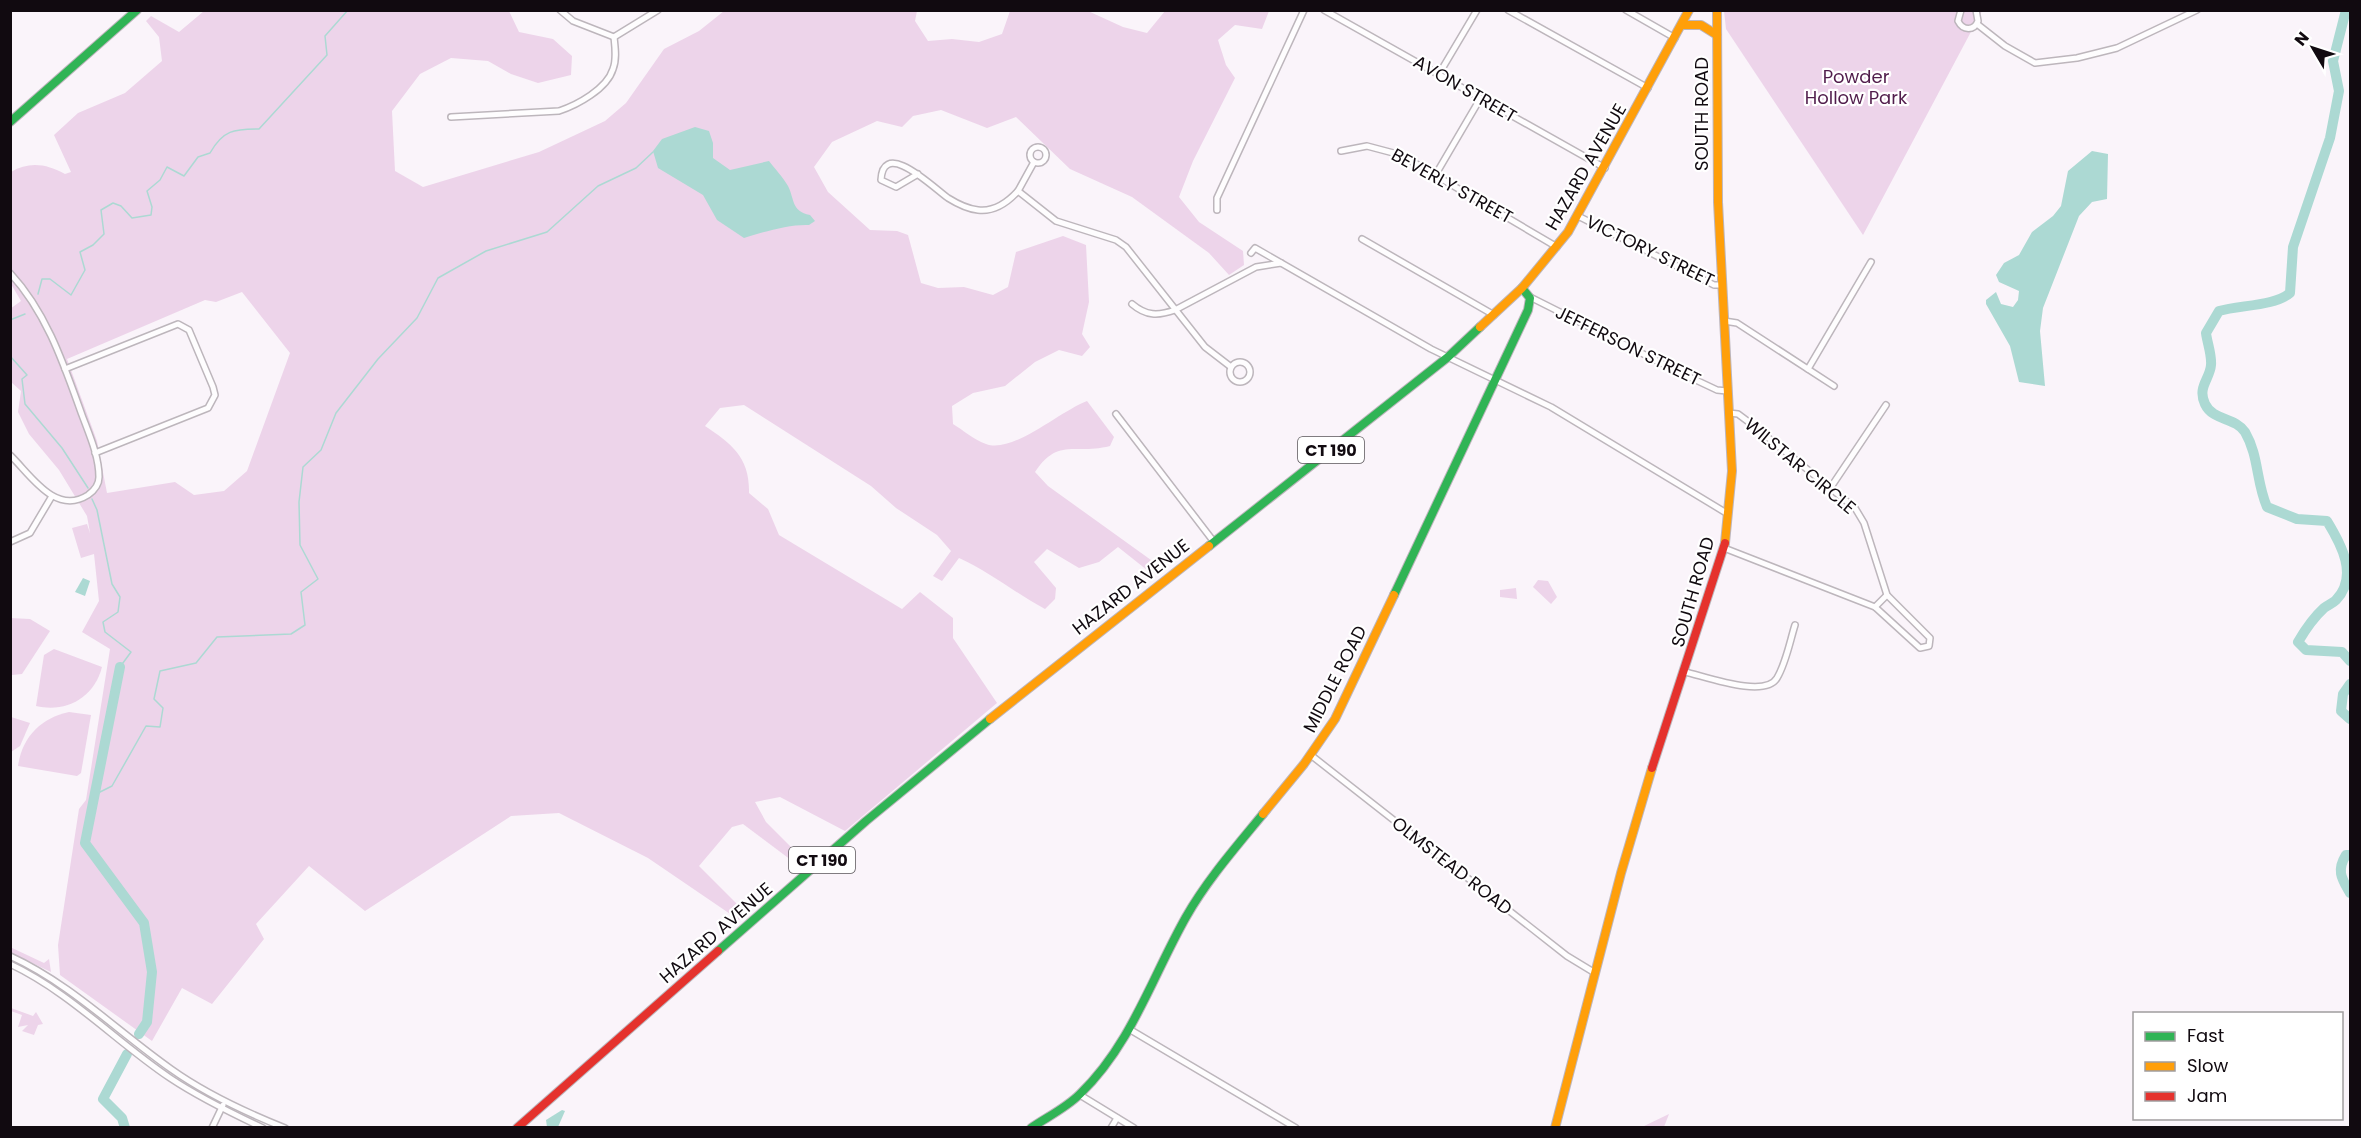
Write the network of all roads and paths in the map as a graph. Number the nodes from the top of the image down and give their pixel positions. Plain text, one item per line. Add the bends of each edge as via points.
1 (137, 10) edge
2 (560, 10) edge
3 (658, 10) edge
4 (1304, 10) edge
5 (1324, 10) edge
6 (1477, 10) edge
7 (1508, 10) edge
8 (1626, 10) edge
9 (1689, 10) edge
10 (1717, 10) edge
11 (1961, 10) edge
12 (1976, 10) edge
13 (2197, 10) edge
14 (1977, 24) junction
15 (1682, 25) junction
16 (1717, 35) junction
17 (615, 37) junction
18 (1674, 39) junction
19 (1439, 74) junction
20 (1648, 88) junction
21 (1480, 99) junction
22 (451, 117) dead end
23 (10, 122) edge
24 (1341, 151) dead end
25 (1034, 162) dead end
26 (1605, 168) junction
27 (918, 174) junction
28 (1436, 174) junction
29 (1018, 191) junction
30 (1217, 210) dead end
31 (1578, 216) junction
32 (1362, 239) dead end
33 (1557, 247) junction
34 (1251, 253) dead end
35 (1871, 262) dead end
36 (1281, 263) junction
37 (10, 273) edge
38 (1722, 285) junction
39 (1522, 288) junction
40 (1530, 297) junction
41 (1132, 304) dead end
42 (1175, 310) junction
43 (1495, 316) junction
44 (1724, 321) junction
45 (1448, 357) junction
46 (1232, 367) dead end
47 (65, 369) junction
48 (1808, 369) junction
49 (1496, 379) junction
50 (1834, 386) dead end
51 (1727, 391) junction
52 (1886, 405) dead end
53 (1729, 413) junction
54 (1116, 414) dead end
55 (95, 453) junction
56 (10, 455) edge
57 (1831, 487) junction
58 (52, 496) junction
59 (1728, 514) junction
60 (10, 542) edge
61 (1214, 542) junction
62 (1724, 548) junction
63 (1887, 595) junction
64 (1875, 607) junction
65 (1795, 625) dead end
66 (1684, 672) junction
67 (1312, 756) junction
68 (10, 956) edge
69 (10, 964) edge
70 (1595, 973) junction
71 (57, 982) junction
72 (53, 988) junction
73 (1128, 1029) junction
74 (158, 1060) junction
75 (154, 1065) junction
76 (1080, 1095) junction
77 (225, 1101) junction
78 (222, 1108) junction
79 (1117, 1118) junction
80 (212, 1128) edge
81 (263, 1128) edge
82 (285, 1128) edge
83 (517, 1128) edge
84 (1031, 1128) edge
85 (1111, 1128) edge
86 (1134, 1128) edge
87 (1296, 1128) edge
88 (1555, 1128) edge

1 - 23 main road
2 - 17 street via 573,21
3 - 17 street
4 - 30 street via 1217,198
5 - 19 street, AVON STREET
6 - 19 street
7 - 20 street
8 - 18 street
9 - 15 main road, HAZARD AVENUE / CT 190
10 - 16 main road, SOUTH ROAD
11 - 14 street via 1957,17 1962,27
12 - 14 street
13 - 14 street via 2117,48 2035,63
15 - 16 main road via 1701,25
15 - 18 main road, HAZARD AVENUE / CT 190
16 - 38 main road, SOUTH ROAD
17 - 22 street via 614,67 609,78 575,105 559,111
18 - 20 main road, HAZARD AVENUE / CT 190
19 - 21 street, AVON STREET
20 - 26 main road, HAZARD AVENUE / CT 190
21 - 26 street, AVON STREET
21 - 28 street
24 - 28 street, BEVERLY STREET via 1374,146
25 - 29 street
26 - 31 main road, HAZARD AVENUE / CT 190
27 - 27 street via 894,164 881,173 881,180 896,187
27 - 29 street via 948,198 978,210 1008,202
28 - 33 street, BEVERLY STREET
29 - 42 street via 1056,221 1116,240 1126,247
31 - 33 main road, HAZARD AVENUE / CT 190
31 - 38 street, VICTORY STREET via 1714,285
32 - 43 street
33 - 39 main road, HAZARD AVENUE / CT 190
34 - 36 street via 1255,248
35 - 48 street
36 - 42 street via 1256,267
36 - 45 street
37 - 47 street via 40,313
38 - 44 main road, SOUTH ROAD
39 - 40 main road
39 - 43 main road, HAZARD AVENUE / CT 190
40 - 49 main road, MIDDLE ROAD via 1528,310
40 - 51 street, JEFFERSON STREET via 1717,390
41 - 42 street via 1141,312 1155,315
42 - 46 street via 1205,347
43 - 45 main road, HAZARD AVENUE / CT 190
44 - 48 street via 1737,323
44 - 51 main road, SOUTH ROAD
45 - 49 street
45 - 61 main road, HAZARD AVENUE / CT 190
47 - 55 street
47 - 55 street via 178,324 189,330 213,387 215,395 208,408
48 - 50 street
49 - 59 street via 1581,424
49 - 67 main road, MIDDLE ROAD via 1335,719
51 - 53 main road, SOUTH ROAD
52 - 57 street
53 - 57 street, WILSTAR CIRCLE via 1738,414
53 - 59 main road, SOUTH ROAD via 1732,471
54 - 61 street
55 - 58 street via 100,480 91,492 66,500
56 - 58 street
57 - 63 street, WILSTAR CIRCLE via 1856,508 1864,523
58 - 60 street via 30,533
59 - 62 main road, SOUTH ROAD
61 - 83 main road, HAZARD AVENUE / CT 190 via 908,785
62 - 64 street, WILSTAR CIRCLE
62 - 66 main road, SOUTH ROAD
63 - 64 street
63 - 64 street, WILSTAR CIRCLE via 1930,638 1929,646 1920,648
65 - 66 street via 1777,679 1767,686 1737,685
66 - 70 main road, SOUTH ROAD via 1653,764
67 - 70 street, OLMSTEAD ROAD via 1567,956
67 - 73 main road, MIDDLE ROAD via 1201,892
68 - 71 street
69 - 72 street
70 - 88 main road, SOUTH ROAD
71 - 72 street
71 - 74 street
72 - 75 street
73 - 76 main road, MIDDLE ROAD
73 - 87 street
74 - 75 street
74 - 77 street
75 - 78 street
76 - 79 street
76 - 84 main road, MIDDLE ROAD
77 - 78 street
77 - 82 street
78 - 80 street
78 - 81 street
79 - 85 street
79 - 86 street

